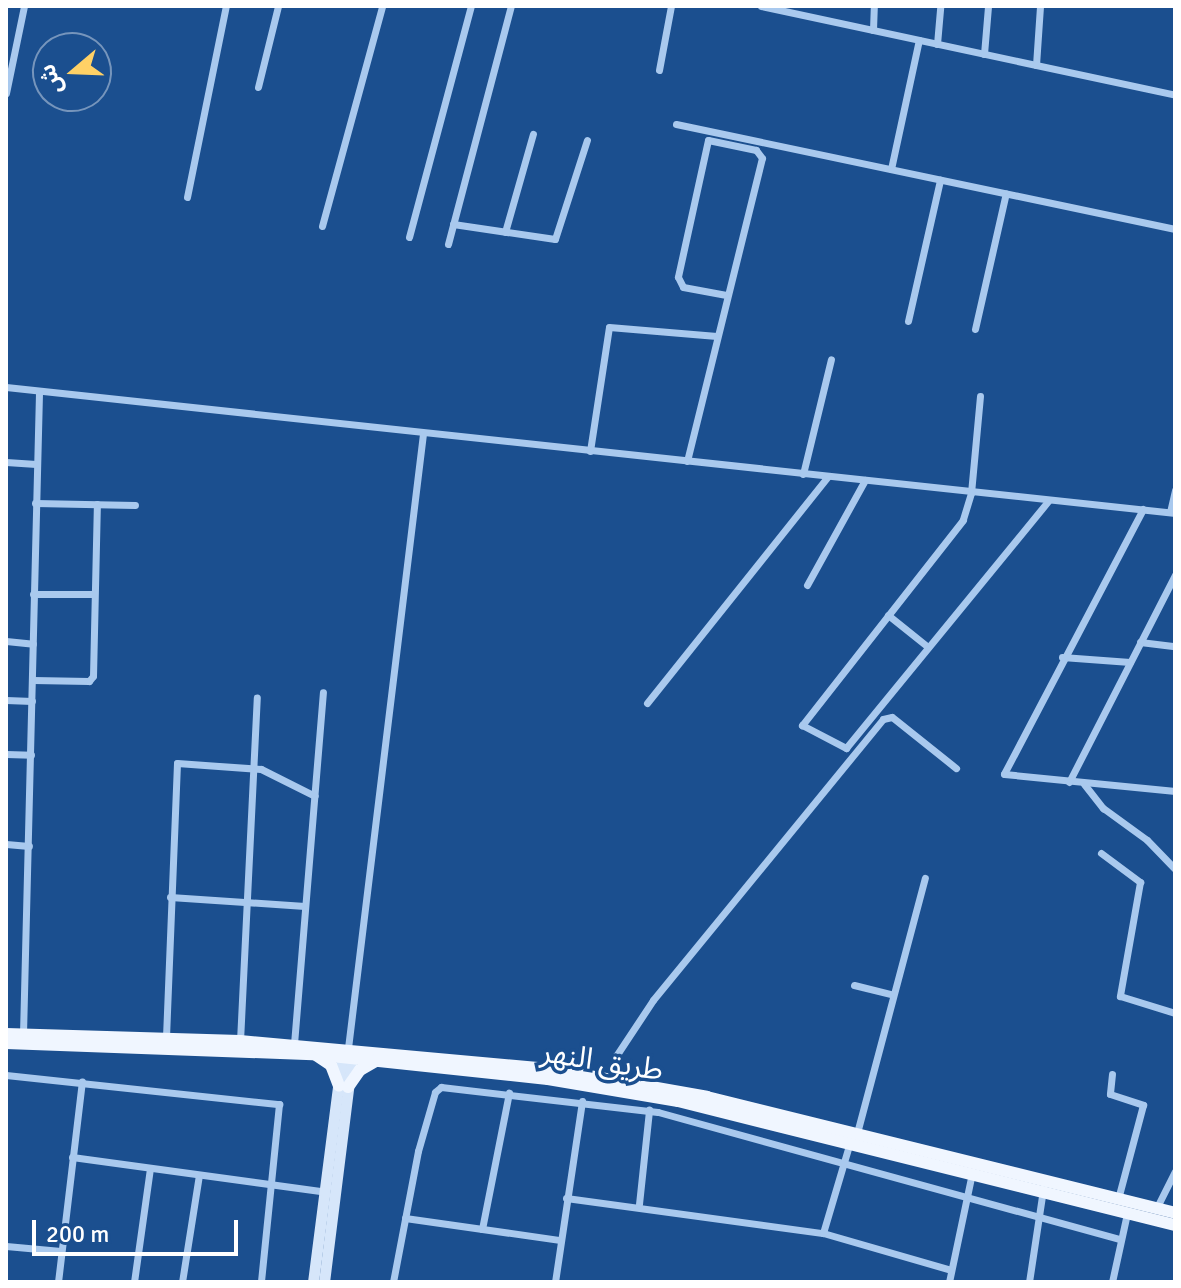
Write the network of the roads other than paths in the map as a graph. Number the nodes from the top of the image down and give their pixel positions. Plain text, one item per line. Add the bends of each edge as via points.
1 (24, 6) edge
2 (226, 6) edge
3 (278, 6) edge
4 (382, 6) edge
5 (471, 6) edge
6 (511, 6) edge
7 (671, 6) edge
8 (761, 6) edge
9 (816, 6) edge
10 (874, 6) edge
11 (940, 6) edge
12 (988, 6) edge
13 (1040, 6) edge
14 (815, 18) junction
15 (873, 30) junction
16 (919, 40) junction
17 (937, 44) junction
18 (984, 54) junction
19 (1036, 65) junction
20 (659, 70) dead end
21 (258, 87) dead end
22 (6, 93) edge
23 (1175, 95) edge
24 (676, 124) dead end
25 (533, 134) dead end
26 (587, 140) dead end
27 (891, 169) junction
28 (940, 180) junction
29 (1006, 193) junction
30 (187, 197) dead end
31 (453, 224) junction
32 (322, 226) dead end
33 (1175, 229) edge
34 (505, 232) junction
35 (409, 237) dead end
36 (448, 244) dead end
37 (726, 295) junction
38 (908, 321) dead end
39 (975, 329) dead end
40 (717, 336) junction
41 (831, 359) dead end
42 (6, 387) edge
43 (39, 391) junction
44 (980, 396) dead end
45 (423, 434) junction
46 (590, 451) junction
47 (687, 461) junction
48 (6, 462) edge
49 (36, 464) junction
50 (803, 474) junction
51 (828, 476) junction
52 (865, 480) junction
53 (1175, 490) edge
54 (971, 493) junction
55 (1048, 501) junction
56 (35, 503) junction
57 (97, 504) junction
58 (135, 505) dead end
59 (1143, 509) junction
60 (1172, 512) edge
61 (1175, 575) edge
62 (807, 585) dead end
63 (33, 594) junction
64 (94, 594) junction
65 (888, 615) junction
66 (6, 641) edge
67 (1140, 642) junction
68 (33, 644) junction
69 (1175, 646) edge
70 (928, 647) junction
71 (1062, 657) junction
72 (1130, 662) junction
73 (33, 680) junction
74 (323, 692) dead end
75 (257, 697) dead end
76 (6, 700) edge
77 (32, 701) junction
78 (647, 703) dead end
79 (6, 754) edge
80 (31, 755) junction
81 (252, 767) junction
82 (956, 768) dead end
83 (1069, 782) junction
84 (1084, 784) junction
85 (1174, 789) edge
86 (315, 796) junction
87 (6, 844) edge
88 (29, 846) junction
89 (1101, 853) dead end
90 (1175, 869) edge
91 (925, 878) dead end
92 (170, 897) junction
93 (245, 902) junction
94 (305, 906) junction
95 (854, 985) dead end
96 (891, 994) junction
97 (1175, 1013) edge
98 (6, 1034) edge
99 (23, 1034) junction
100 (166, 1037) junction
101 (240, 1041) junction
102 (6, 1043) edge
103 (294, 1044) junction
104 (313, 1054) junction
105 (347, 1054) junction
106 (379, 1060) junction
107 (1112, 1074) dead end
108 (6, 1075) edge
109 (611, 1079) junction
110 (82, 1081) junction
111 (344, 1086) junction
112 (509, 1093) junction
113 (582, 1101) junction
114 (649, 1110) junction
115 (854, 1138) junction
116 (72, 1157) junction
117 (843, 1163) junction
118 (150, 1168) junction
119 (1175, 1171) edge
120 (972, 1173) junction
121 (199, 1175) junction
122 (274, 1185) junction
123 (1043, 1186) junction
124 (326, 1192) junction
125 (566, 1198) junction
126 (966, 1199) junction
127 (1118, 1199) junction
128 (639, 1204) junction
129 (1156, 1209) junction
130 (1127, 1213) junction
131 (1175, 1213) edge
132 (405, 1218) junction
133 (1038, 1219) junction
134 (1175, 1225) edge
135 (482, 1229) junction
136 (823, 1233) junction
137 (1120, 1239) junction
138 (560, 1240) junction
139 (6, 1246) edge
140 (61, 1251) junction
141 (951, 1270) junction
142 (58, 1282) edge
143 (134, 1282) edge
144 (182, 1282) edge
145 (261, 1282) edge
146 (313, 1282) edge
147 (324, 1282) edge
148 (393, 1282) edge
149 (555, 1282) edge
150 (949, 1282) edge
151 (1029, 1282) edge
152 (1112, 1282) edge

1 - 22 street
2 - 30 street
3 - 21 street
4 - 32 street
5 - 35 street
6 - 31 street
7 - 20 street
8 - 14 street
9 - 14 street
10 - 15 street
11 - 17 street
12 - 18 street
13 - 19 street
14 - 15 street
15 - 16 street
16 - 17 street
16 - 27 street
17 - 18 street
18 - 19 street
19 - 23 street
24 - 27 street
25 - 34 street
26 - 34 street via 560,236 550,240
27 - 28 street
28 - 29 street
28 - 38 street
29 - 33 street
29 - 39 street
31 - 34 street
31 - 36 street
37 - 37 street via 762,158 756,150 708,140 678,277 683,287
37 - 40 street
40 - 46 street via 609,327
40 - 47 street
41 - 50 street
42 - 43 street
43 - 45 street
43 - 49 street
44 - 54 street
45 - 46 street
45 - 105 street
46 - 47 street
47 - 50 street
48 - 49 street
49 - 56 street
50 - 51 street
51 - 52 street
51 - 78 street
52 - 54 street
52 - 62 street
53 - 60 street
54 - 55 street
54 - 65 street via 954,533
55 - 59 street
55 - 70 street
56 - 57 street
56 - 63 street
57 - 58 street
57 - 64 street
59 - 60 street
59 - 71 street
61 - 67 street
63 - 64 street
63 - 68 street
64 - 73 street via 91,679
65 - 70 street
65 - 70 street via 802,725 844,749
66 - 68 street
67 - 69 street
67 - 72 street
68 - 73 street
71 - 72 street
71 - 83 street via 1004,774
72 - 83 street
73 - 77 street
74 - 86 street
75 - 81 street
76 - 77 street
77 - 80 street
79 - 80 street
80 - 88 street
81 - 86 street
81 - 92 street via 177,763
81 - 93 street
82 - 109 street via 892,717 883,719 653,1000 616,1056
83 - 84 street
84 - 85 street
84 - 90 street via 1103,808 1147,840
86 - 94 street
87 - 88 street
88 - 99 street
89 - 97 street via 1140,882 1120,996
91 - 96 street
92 - 93 street
92 - 100 street
93 - 94 street
93 - 101 street
94 - 103 street
95 - 96 street
96 - 115 street
98 - 99 main road, طريق النهر
99 - 100 main road, طريق النهر
100 - 101 main road, طريق النهر
101 - 103 main road, طريق النهر
102 - 104 main road, طريق النهر
103 - 105 main road, طريق النهر
104 - 105 main road, طريق النهر
104 - 111 main road via 331,1065
105 - 106 main road, طريق النهر
105 - 109 main road, طريق النهر
105 - 111 main road
106 - 111 main road
106 - 115 main road, طريق النهر via 623,1091
107 - 127 street via 1110,1094 1143,1105
108 - 110 street
109 - 115 main road, طريق النهر
110 - 116 street
110 - 122 street via 279,1104
111 - 124 main road
111 - 147 main road
112 - 113 street
112 - 132 street via 436,1090
112 - 135 street
113 - 114 street
113 - 125 street
114 - 117 street
114 - 128 street
115 - 117 street
115 - 120 main road, طريق النهر
115 - 123 main road, طريق النهر
116 - 118 street
116 - 140 street
117 - 126 street
117 - 136 street
118 - 121 street
118 - 143 street
119 - 129 street
120 - 123 main road, طريق النهر
120 - 126 street
121 - 122 street
121 - 144 street
122 - 124 street
122 - 145 street
123 - 127 main road, طريق النهر
123 - 130 main road, طريق النهر
123 - 133 street
124 - 146 main road
125 - 128 street
125 - 138 street
126 - 133 street
126 - 141 street
127 - 129 main road, طريق النهر
128 - 136 street
129 - 131 main road, طريق النهر
130 - 134 main road, طريق النهر
130 - 137 street
132 - 135 street
132 - 148 street
133 - 137 street
133 - 151 street
135 - 138 street
136 - 141 street
137 - 152 street
138 - 149 street
139 - 140 street
140 - 142 street
141 - 150 street

